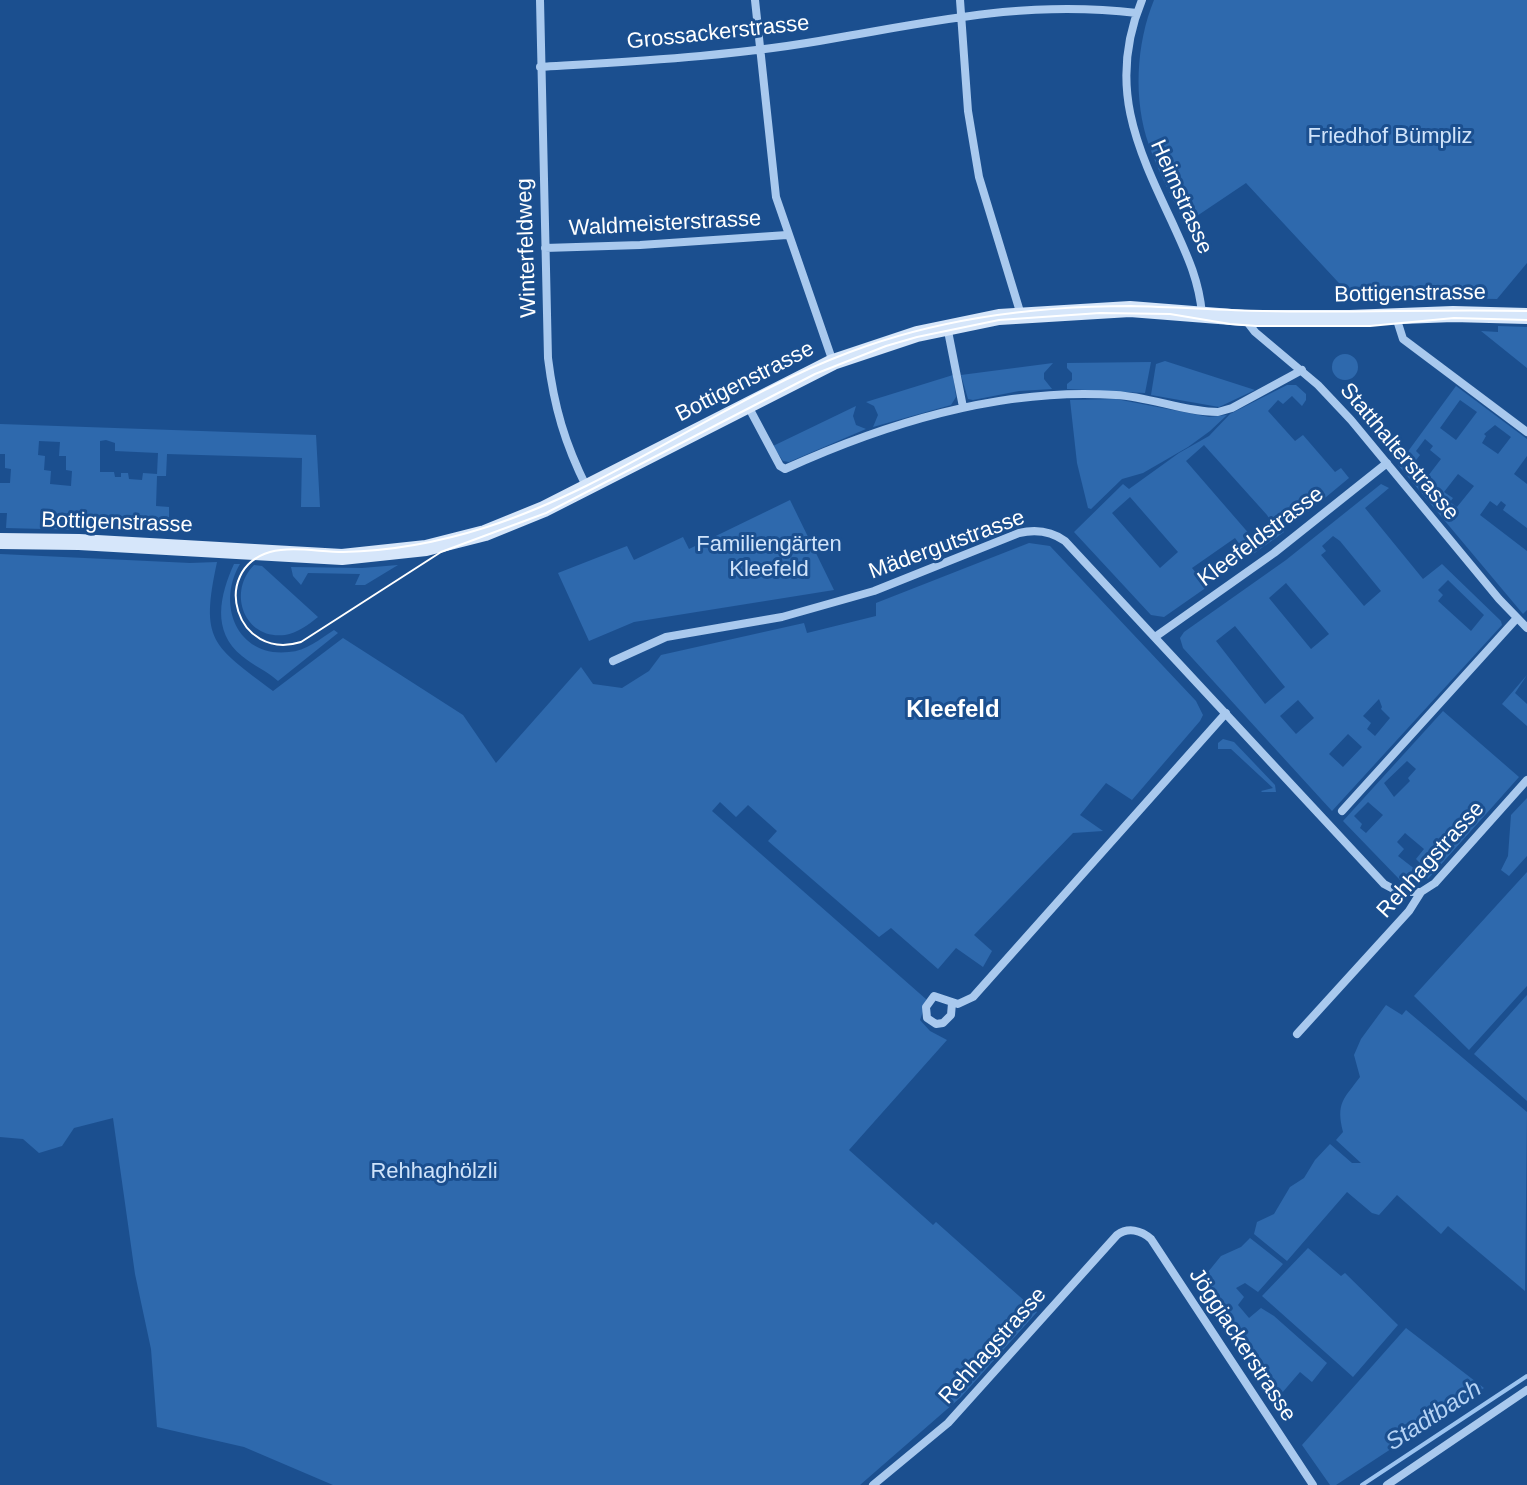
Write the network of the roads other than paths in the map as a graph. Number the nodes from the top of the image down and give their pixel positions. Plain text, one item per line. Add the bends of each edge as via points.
1 (540, 0) edge
2 (755, 0) edge
3 (960, 0) edge
4 (1142, 0) edge
5 (960, 13) junction
6 (1137, 13) junction
7 (759, 50) junction
8 (540, 67) junction
9 (787, 235) junction
10 (545, 248) junction
11 (1202, 314) junction
12 (1021, 315) junction
13 (1527, 316) edge
14 (1396, 317) junction
15 (1244, 318) junction
16 (947, 326) junction
17 (833, 362) junction
18 (1302, 370) junction
19 (747, 404) junction
20 (963, 407) junction
21 (1527, 432) edge
22 (1387, 463) junction
23 (587, 488) junction
24 (0, 541) edge
25 (1517, 618) junction
26 (1527, 628) edge
27 (1155, 637) junction
28 (613, 661) dead end
29 (1226, 713) junction
30 (1527, 780) edge
31 (1342, 811) dead end
32 (1421, 892) junction
33 (952, 1003) dead end
34 (1297, 1034) dead end
35 (1135, 1231) joint
36 (1527, 1390) edge
37 (873, 1485) edge
38 (1313, 1485) edge
39 (1387, 1485) edge

1 - 8 street, Winterfeldweg
2 - 7 street, Waldmeisterstrasse
3 - 5 street
4 - 6 street, Heimstrasse
5 - 6 street, Grossackerstrasse via 1051,5
5 - 7 street, Grossackerstrasse
5 - 12 street via 979,177
6 - 11 street, Heimstrasse via 1127,74 1132,130 1194,268
7 - 8 street, Grossackerstrasse
7 - 9 street, Waldmeisterstrasse via 776,197
8 - 10 street, Winterfeldweg
9 - 10 street, Waldmeisterstrasse
9 - 17 street, Waldmeisterstrasse
10 - 23 street, Winterfeldweg via 552,392 561,430
11 - 12 street, Bottigenstrasse via 1130,309
11 - 15 street, Bottigenstrasse
12 - 16 street, Bottigenstrasse
13 - 14 street, Bottigenstrasse
14 - 15 street, Bottigenstrasse
14 - 21 street via 1403,339
15 - 18 street, Statthalterstrasse
16 - 17 street, Bottigenstrasse
16 - 20 street
17 - 19 street, Bottigenstrasse
18 - 20 street via 1218,412 1090,393 1031,395
18 - 22 street, Statthalterstrasse
19 - 20 street via 782,469 863,437
19 - 23 street, Bottigenstrasse
22 - 25 street, Statthalterstrasse
22 - 27 street, Kleefeldstrasse via 1274,553
23 - 24 street, Bottigenstrasse via 485,533 381,555
25 - 26 street, Statthalterstrasse
25 - 31 street
27 - 28 street, Mädergutstrasse via 1065,541 1031,531 874,591 782,617 666,637
27 - 29 street, Mädergutstrasse
29 - 32 street, Mädergutstrasse via 1384,884 1399,892
29 - 33 street via 973,997
30 - 32 street, Rehhagstrasse
32 - 34 street, Rehhagstrasse
35 - 37 street, Rehhagstrasse via 1117,1235 948,1423
35 - 38 street, Jöggiackerstrasse via 1148,1236 1160,1252
36 - 39 street

